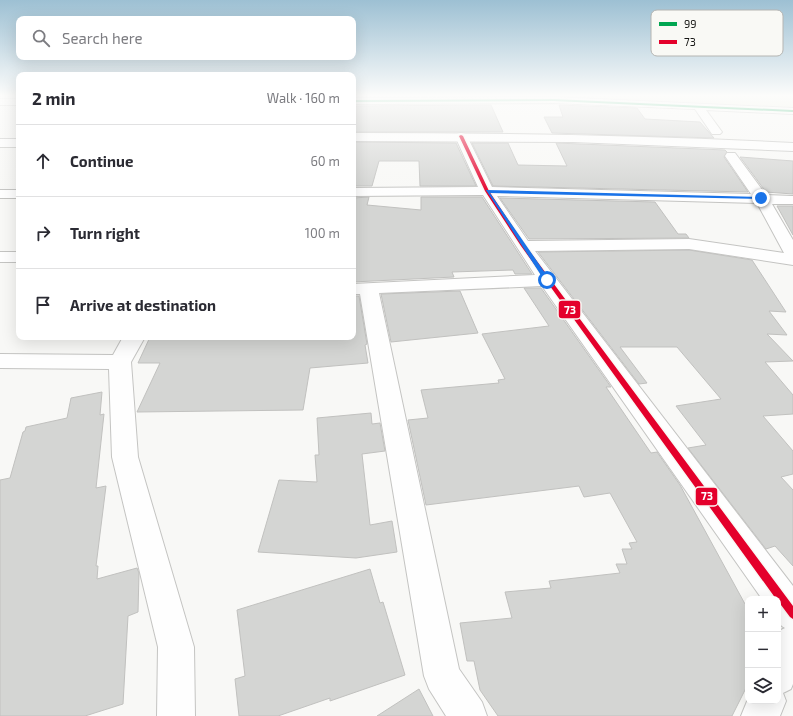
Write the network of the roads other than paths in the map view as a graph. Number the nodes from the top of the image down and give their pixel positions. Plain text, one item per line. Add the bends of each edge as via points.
1 (714, 128) edge
2 (716, 132) dead end
3 (461, 136) junction
4 (356, 137) edge
5 (16, 142) edge
6 (0, 143) edge
7 (793, 147) edge
8 (731, 156) dead end
9 (487, 191) junction
10 (356, 192) edge
11 (0, 194) edge
12 (16, 194) edge
13 (761, 198) junction
14 (793, 200) edge
15 (523, 246) junction
16 (793, 254) edge
17 (0, 257) edge
18 (16, 257) edge
19 (793, 260) edge
20 (547, 280) junction
21 (361, 288) edge
22 (127, 349) edge
23 (0, 361) edge
24 (793, 614) edge
25 (793, 642) edge
26 (781, 669) edge
27 (766, 704) edge
28 (176, 716) edge
29 (468, 716) edge
30 (760, 716) edge

1 - 2 street
3 - 4 street
3 - 7 street
3 - 9 street
5 - 6 street
8 - 13 street
9 - 10 street
9 - 13 street
9 - 15 street
11 - 12 street
13 - 14 street
13 - 16 street
15 - 19 street via 689,244
15 - 20 street
17 - 18 street
20 - 21 street
20 - 24 street
21 - 29 street via 442,676
22 - 23 street
22 - 28 street via 125,456 176,647
25 - 26 street
27 - 30 street

